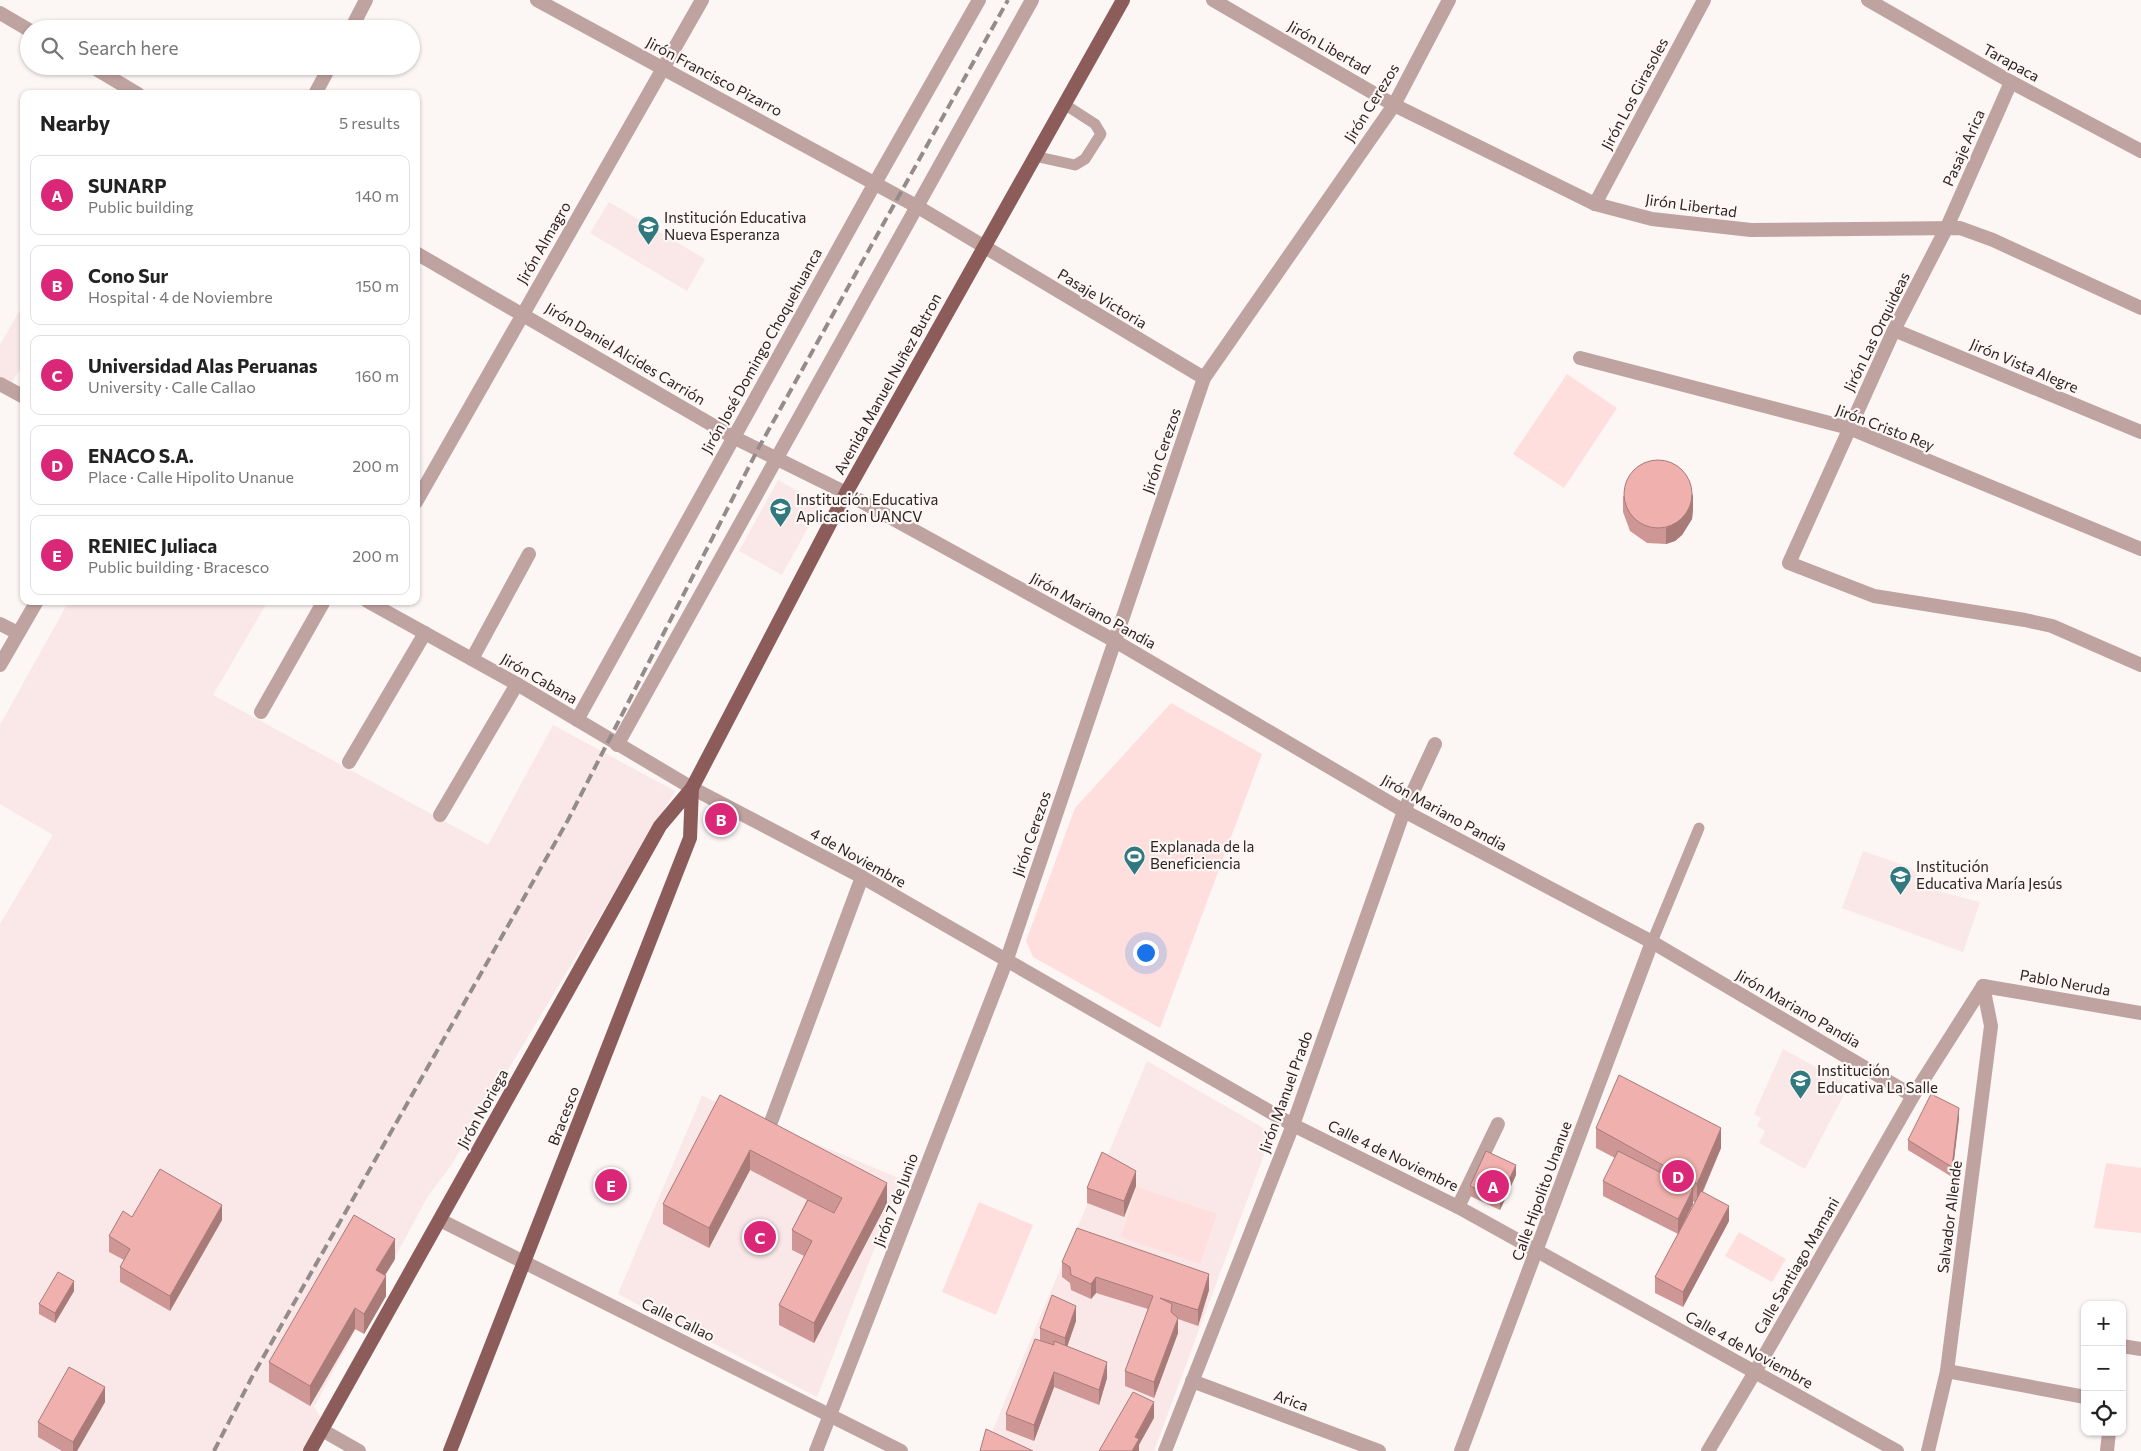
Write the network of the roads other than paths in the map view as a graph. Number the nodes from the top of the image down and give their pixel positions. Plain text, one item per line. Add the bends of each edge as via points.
1 (366, 0) edge
2 (537, 0) edge
3 (702, 0) edge
4 (979, 0) edge
5 (1032, 0) edge
6 (1122, 0) edge
7 (1212, 0) edge
8 (1449, 0) edge
9 (1704, 0) edge
10 (1868, 0) edge
11 (0, 13) edge
12 (356, 20) edge
13 (20, 25) edge
14 (662, 68) junction
15 (106, 75) edge
16 (325, 75) edge
17 (2011, 82) junction
18 (131, 90) edge
19 (317, 90) edge
20 (1064, 104) junction
21 (1394, 105) junction
22 (2141, 150) edge
23 (1034, 156) junction
24 (875, 183) junction
25 (1595, 204) junction
26 (918, 207) junction
27 (1947, 227) junction
28 (983, 247) junction
29 (420, 255) edge
30 (2141, 308) edge
31 (523, 313) junction
32 (1894, 330) junction
33 (1580, 358) dead end
34 (1204, 378) junction
35 (0, 384) edge
36 (20, 395) edge
37 (1849, 428) junction
38 (2141, 432) edge
39 (733, 437) junction
40 (775, 458) junction
41 (846, 493) junction
42 (420, 495) edge
43 (2141, 550) edge
44 (529, 554) dead end
45 (35, 605) edge
46 (322, 605) edge
47 (374, 605) edge
48 (0, 624) edge
49 (18, 633) junction
50 (425, 633) junction
51 (1115, 641) junction
52 (472, 659) junction
53 (0, 665) edge
54 (2141, 665) edge
55 (517, 684) junction
56 (260, 712) dead end
57 (577, 720) junction
58 (1435, 744) dead end
59 (617, 745) junction
60 (349, 762) dead end
61 (692, 788) junction
62 (1404, 811) junction
63 (440, 816) dead end
64 (1699, 828) dead end
65 (862, 877) junction
66 (1652, 942) junction
67 (1006, 962) junction
68 (1983, 986) junction
69 (2141, 1013) edge
70 (1913, 1096) junction
71 (1498, 1124) dead end
72 (1293, 1125) junction
73 (768, 1130) edge
74 (1458, 1207) junction
75 (440, 1220) junction
76 (1537, 1252) junction
77 (525, 1262) junction
78 (2126, 1346) edge
79 (2141, 1348) edge
80 (1947, 1371) junction
81 (1755, 1372) junction
82 (1192, 1382) junction
83 (2081, 1395) edge
84 (830, 1414) junction
85 (322, 1430) junction
86 (2108, 1436) edge
87 (310, 1451) edge
88 (359, 1451) edge
89 (450, 1451) edge
90 (816, 1451) edge
91 (901, 1451) edge
92 (1165, 1451) edge
93 (1379, 1451) edge
94 (1461, 1451) edge
95 (1708, 1451) edge
96 (1897, 1451) edge
97 (1928, 1451) edge
98 (2106, 1451) edge

1 - 12 street
2 - 14 street, Jirón Francisco Pizarro
3 - 14 street, Jirón Almagro
4 - 24 street, Jirón José Domingo Choquehuanca
5 - 26 street
6 - 20 main road, Avenida Manuel Nuñez Butron
7 - 21 street, Jirón Libertad
8 - 21 street, Jirón Cerezos
9 - 25 street, Jirón Los Girasoles
10 - 17 street, Tarapaca
11 - 13 street
14 - 24 street, Jirón Francisco Pizarro
14 - 31 street, Jirón Almagro
15 - 18 street
16 - 19 street
17 - 22 street, Tarapaca
17 - 27 street, Pasaje Arica
20 - 23 main road, Avenida Manuel Nuñez Butron
20 - 23 lane via 1096,124 1101,134 1085,159 1075,165
21 - 25 street, Jirón Libertad
21 - 34 street, Jirón Cerezos
23 - 28 main road, Avenida Manuel Nuñez Butron
24 - 26 street, Jirón Francisco Pizarro
24 - 39 street, Jirón José Domingo Choquehuanca
25 - 27 street, Jirón Libertad via 1652,219 1751,230
26 - 28 street, Pasaje Victoria
26 - 40 street
27 - 30 street, Jirón Libertad via 1960,228 1993,240
27 - 32 street, Jirón Las Orquideas
28 - 34 street, Pasaje Victoria
28 - 41 main road, Avenida Manuel Nuñez Butron
29 - 31 street, Jirón Daniel Alcides Carrión
31 - 39 street, Jirón Daniel Alcides Carrión
31 - 42 street, Jirón Almagro
32 - 37 street, Jirón Las Orquideas
32 - 38 street, Jirón Vista Alegre
33 - 37 street, Jirón Cristo Rey
34 - 51 street, Jirón Cerezos
35 - 36 street
37 - 43 street, Jirón Cristo Rey
37 - 54 street, Jirón Las Orquideas via 1789,563 1874,596 2052,626
39 - 40 street, Jirón Daniel Alcides Carrión
39 - 57 street, Jirón José Domingo Choquehuanca
40 - 41 street, Jirón Daniel Alcides Carrión
40 - 59 street
41 - 51 street, Jirón Mariano Pandia
41 - 61 main road, Avenida Manuel Nuñez Butron
44 - 52 street
45 - 49 street
46 - 56 street
47 - 50 street, Jirón Cabana
48 - 49 street
49 - 53 street
50 - 52 street, Jirón Cabana
50 - 60 street
51 - 62 street, Jirón Mariano Pandia
51 - 67 street, Jirón Cerezos
52 - 55 street, Jirón Cabana
55 - 57 street, Jirón Cabana
55 - 63 street
57 - 59 street, Jirón Cabana
58 - 62 street, Jirón Manuel Prado
59 - 61 street, Jirón Cabana
61 - 65 street, 4 de Noviembre
61 - 75 main road, Jirón Noriega via 660,826
61 - 77 main road, Bracesco via 690,838
62 - 66 street, Jirón Mariano Pandia
62 - 72 street, Jirón Manuel Prado
64 - 66 lane
65 - 67 street, 4 de Noviembre
65 - 73 street
66 - 70 street, Jirón Mariano Pandia
66 - 76 street, Calle Hipolito Unanue
67 - 72 street, Calle 4 de Noviembre
67 - 84 street, Jirón 7 de Junio
68 - 69 street, Pablo Neruda
68 - 70 street
68 - 80 street, Salvador Allende via 1991,1026
70 - 81 street, Calle Santiago Mamani
71 - 74 street
72 - 74 street, Calle 4 de Noviembre
72 - 82 street, Jirón Manuel Prado
74 - 76 street, Calle 4 de Noviembre
75 - 77 street, Calle Callao
75 - 85 main road, Jirón Noriega
76 - 81 street, Calle 4 de Noviembre
76 - 94 street, Calle Hipolito Unanue
77 - 84 street, Calle Callao
77 - 89 main road, Bracesco
78 - 79 street
80 - 83 street
80 - 97 street, Salvador Allende
81 - 95 street, Calle Santiago Mamani
81 - 96 street, Calle 4 de Noviembre
82 - 92 street, Jirón Manuel Prado
82 - 93 street, Arica
84 - 90 street, Jirón 7 de Junio
84 - 91 street, Calle Callao
85 - 87 main road, Jirón Noriega
85 - 88 street
86 - 98 street

